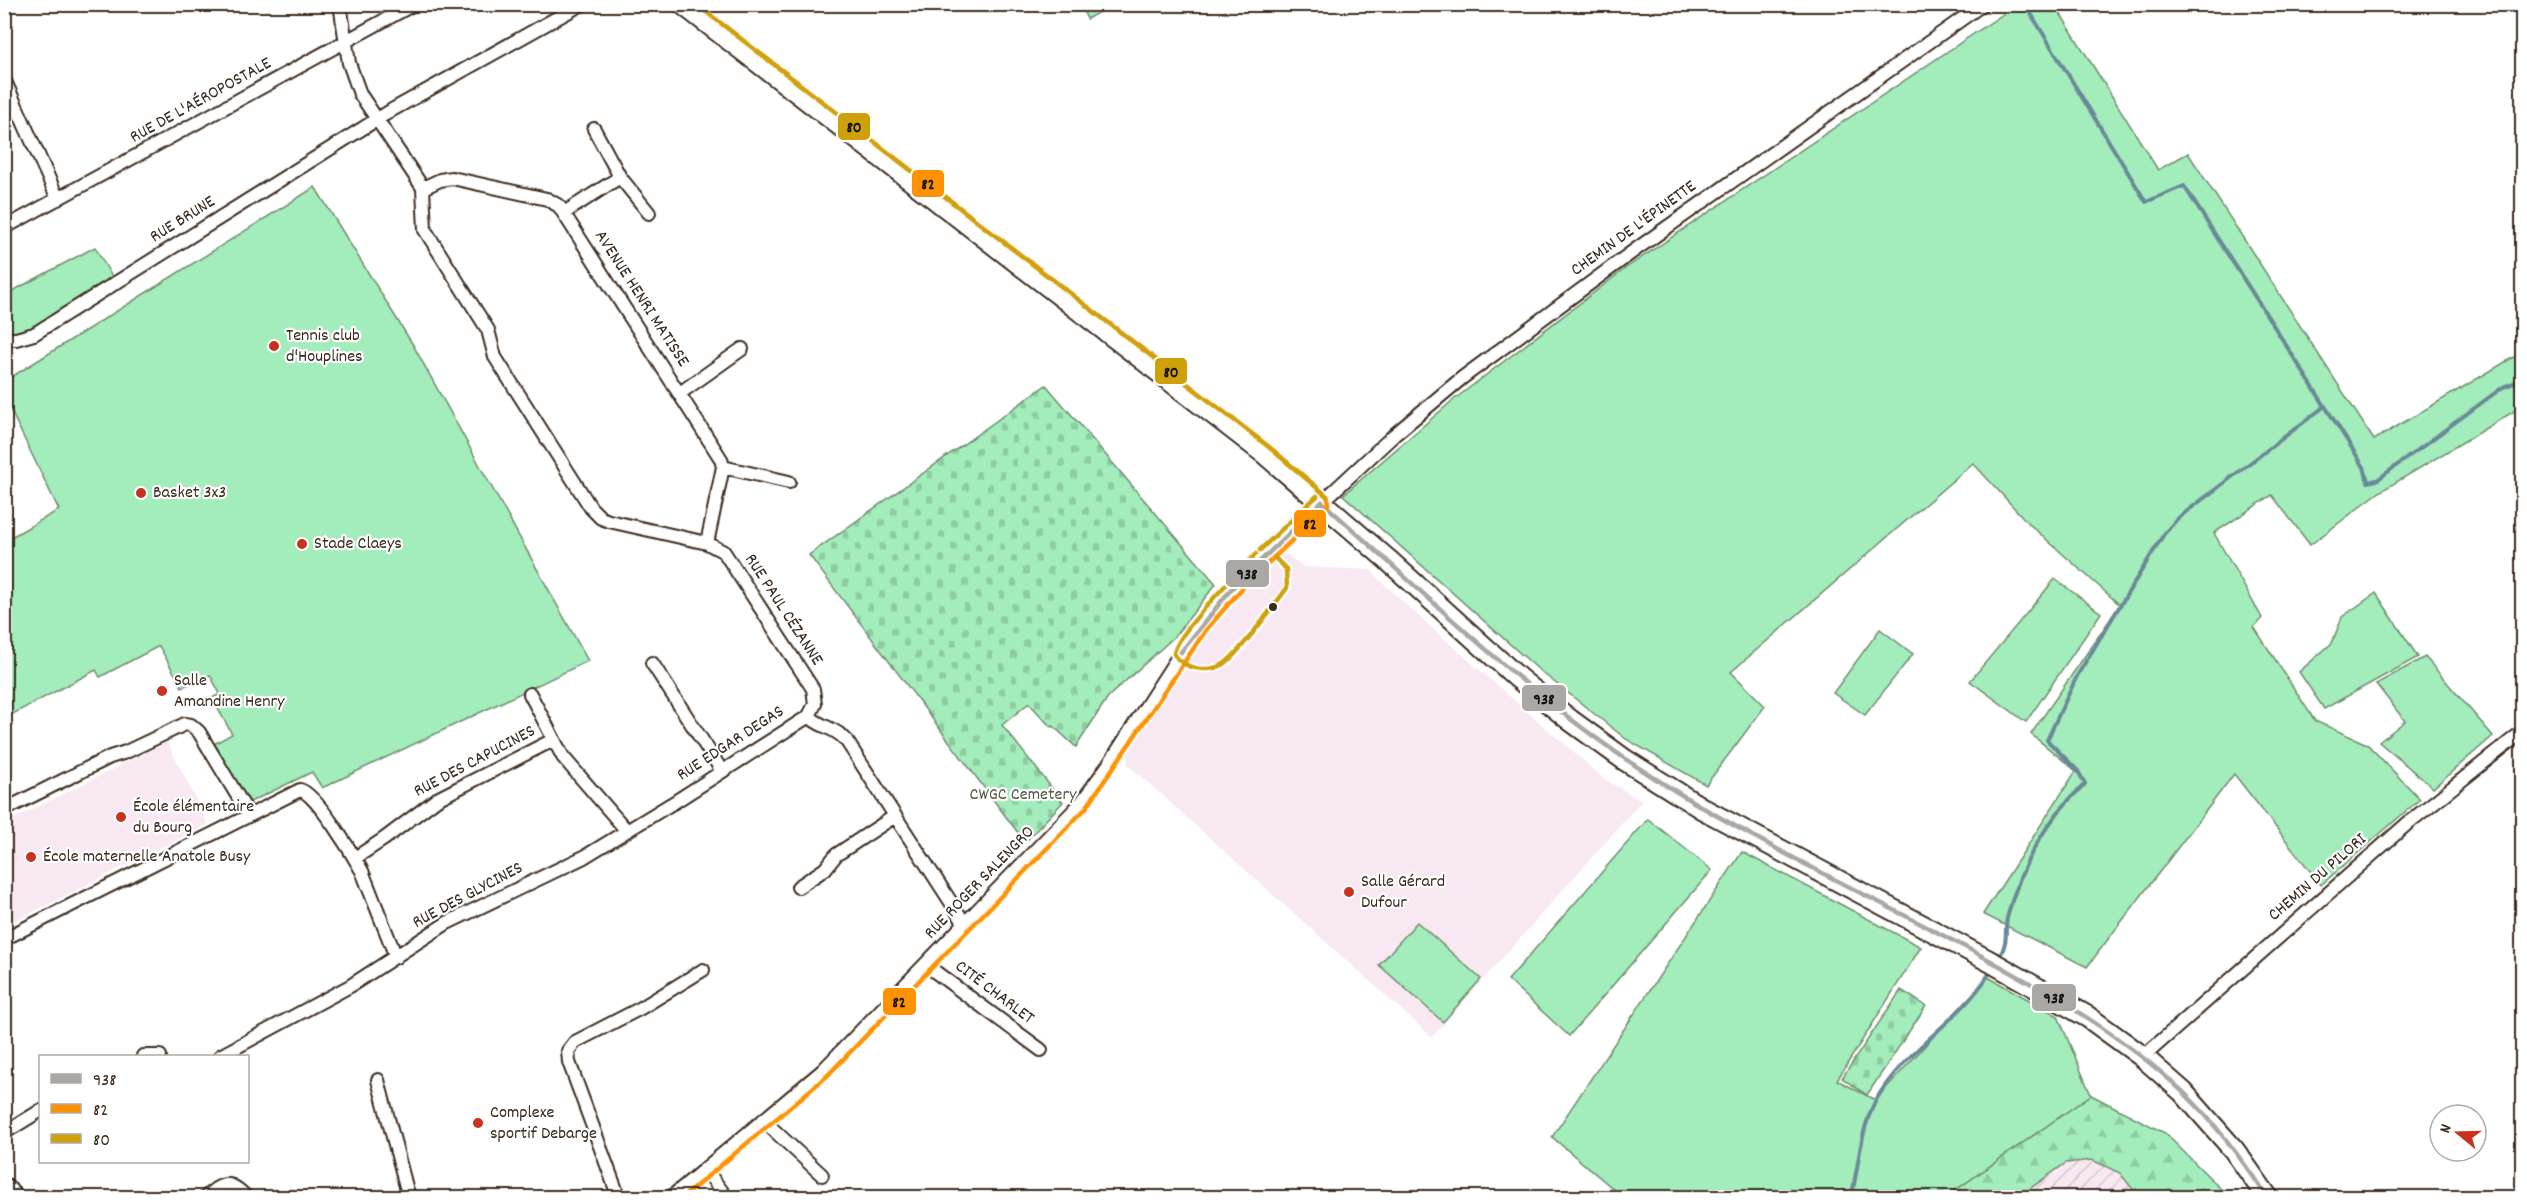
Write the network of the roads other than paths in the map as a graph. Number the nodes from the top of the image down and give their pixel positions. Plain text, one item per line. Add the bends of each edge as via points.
1 (340, 4) edge
2 (414, 4) edge
3 (582, 4) edge
4 (683, 4) edge
5 (1983, 4) edge
6 (345, 43) junction
7 (4, 79) edge
8 (377, 120) junction
9 (594, 129) dead end
10 (620, 177) junction
11 (423, 188) junction
12 (58, 199) junction
13 (564, 213) junction
14 (649, 213) dead end
15 (4, 228) edge
16 (4, 339) edge
17 (742, 349) dead end
18 (680, 393) junction
19 (723, 467) junction
20 (789, 482) dead end
21 (1322, 502) junction
22 (707, 543) junction
23 (652, 663) dead end
24 (530, 694) dead end
25 (809, 716) junction
26 (2523, 732) edge
27 (553, 740) junction
28 (722, 771) junction
29 (672, 804) joint
30 (4, 810) edge
31 (249, 816) junction
32 (895, 816) junction
33 (627, 831) junction
34 (355, 858) junction
35 (798, 887) dead end
36 (965, 924) junction
37 (4, 939) edge
38 (396, 957) junction
39 (926, 965) junction
40 (703, 970) dead end
41 (1041, 1050) dead end
42 (222, 1055) edge
43 (2143, 1057) junction
44 (378, 1080) dead end
45 (39, 1112) edge
46 (764, 1121) junction
47 (4, 1133) edge
48 (705, 1169) junction
49 (822, 1175) dead end
50 (4, 1186) edge
51 (16, 1197) edge
52 (205, 1197) edge
53 (247, 1197) edge
54 (409, 1197) edge
55 (619, 1197) edge
56 (670, 1197) edge
57 (727, 1197) edge
58 (2268, 1197) edge

1 - 6 street
2 - 6 street, RUE DE L'AÉROPOSTALE
3 - 8 street, RUE BRUNE via 434,84
4 - 21 main road
5 - 21 street, CHEMIN DE L'ÉPINETTE via 1462,378
6 - 8 street via 356,86
6 - 12 street, RUE DE L'AÉROPOSTALE
7 - 12 street
8 - 11 street
8 - 16 street, RUE BRUNE via 34,334
9 - 10 street
10 - 13 street
10 - 14 street
11 - 13 street, AVENUE HENRI MATISSE via 447,178 459,179 547,199
11 - 22 street, RUE PAUL CÉZANNE via 428,235 488,330 495,357 591,508 601,518 617,524
12 - 15 street, RUE DE L'AÉROPOSTALE
13 - 18 street, AVENUE HENRI MATISSE
17 - 18 street
18 - 19 street, AVENUE HENRI MATISSE
19 - 20 street
19 - 22 street
21 - 36 street, RUE ROGER SALENGRO via 1217,605 1181,652 1089,793
21 - 43 main road via 1518,678 1625,760 1704,808 2058,999
22 - 25 street, RUE PAUL CÉZANNE via 728,557 813,689 815,704
23 - 28 street
24 - 27 street
25 - 28 street, RUE EDGAR DEGAS
25 - 32 street via 837,730 846,740
26 - 43 street, CHEMIN DU PILORI via 2408,823
27 - 33 street via 575,774
27 - 34 street, RUE DES CAPUCINES via 437,799
28 - 29 street, RUE EDGAR DEGAS
29 - 33 street, RUE DES GLYCINES
30 - 31 street via 185,724 199,732
31 - 34 street via 293,792 306,791
31 - 37 street
32 - 35 street via 836,855 825,869
32 - 36 street
33 - 38 street, RUE DES GLYCINES via 563,868 447,923
34 - 38 street
36 - 39 street, RUE ROGER SALENGRO
38 - 42 street, RUE DES GLYCINES
39 - 41 street, CITÉ CHARLET
39 - 46 street, RUE ROGER SALENGRO via 822,1071
40 - 55 street via 641,1008 579,1039 568,1051
43 - 58 main road via 2199,1108
44 - 54 street
45 - 47 street
46 - 48 street, RUE ROGER SALENGRO
46 - 49 street
48 - 56 street, RUE ROGER SALENGRO
48 - 57 street
50 - 51 main road
52 - 53 street via 227,1184

